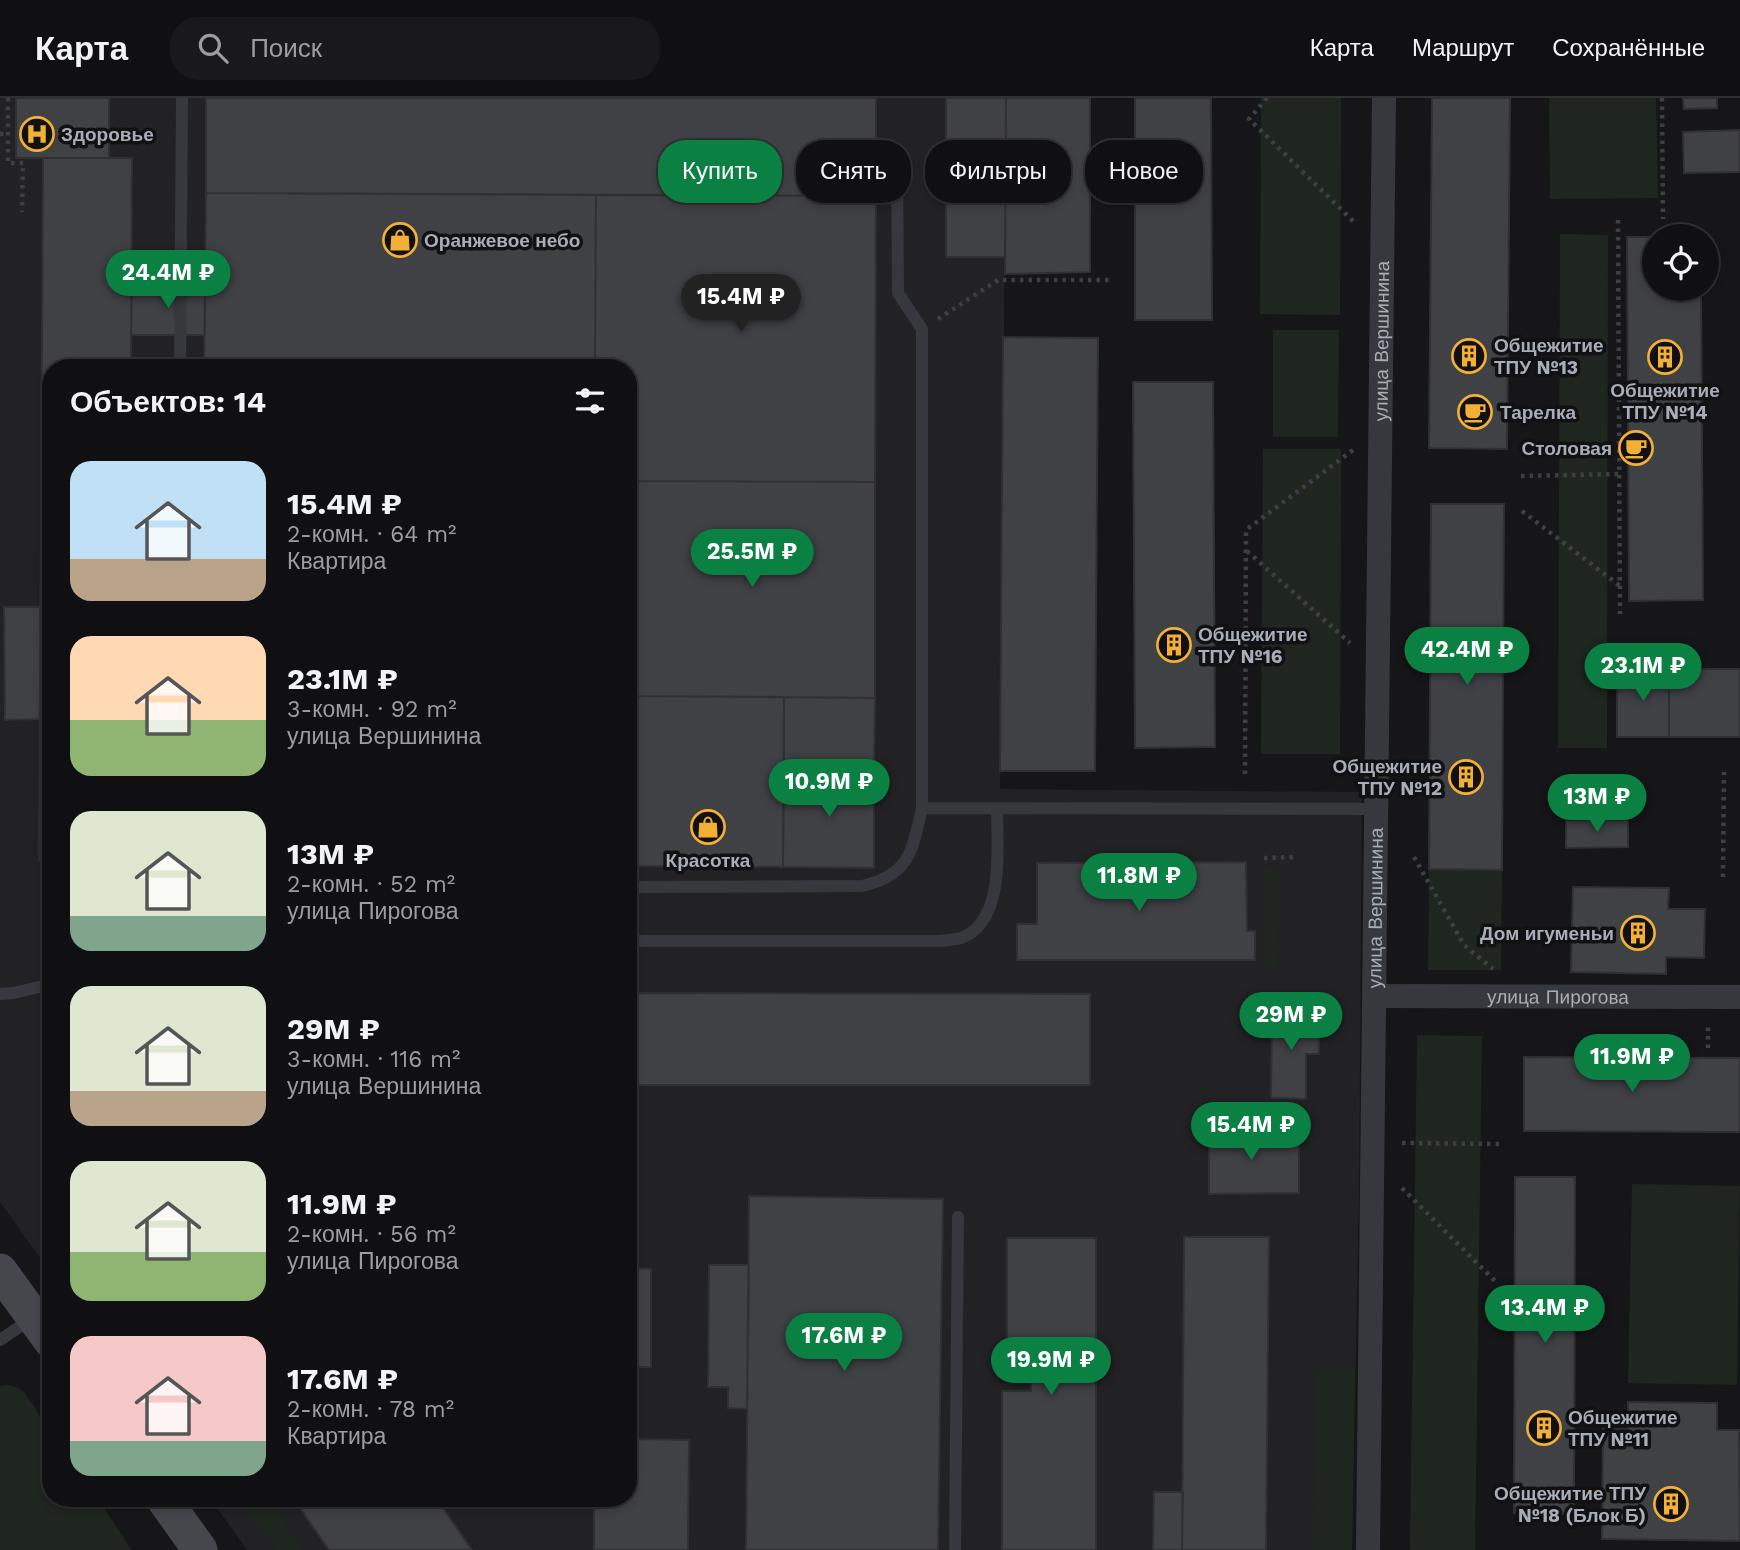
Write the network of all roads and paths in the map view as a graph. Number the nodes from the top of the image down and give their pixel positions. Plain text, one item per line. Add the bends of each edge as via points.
1 (8, 98) edge
2 (182, 98) edge
3 (1267, 98) edge
4 (1384, 98) edge
5 (1662, 98) edge
6 (0, 134) edge
7 (8, 134) junction
8 (897, 203) edge
9 (22, 212) dead end
10 (1663, 219) dead end
11 (1618, 220) dead end
12 (1356, 225) dead end
13 (1111, 281) dead end
14 (922, 329) junction
15 (180, 359) edge
16 (1356, 448) dead end
17 (1619, 474) junction
18 (1521, 476) dead end
19 (1522, 511) dead end
20 (1246, 551) junction
21 (1620, 586) junction
22 (1620, 614) dead end
23 (1356, 648) dead end
24 (1724, 772) dead end
25 (1245, 774) dead end
26 (922, 808) junction
27 (997, 808) junction
28 (1374, 810) junction
29 (1295, 857) dead end
30 (1414, 857) dead end
31 (1264, 858) dead end
32 (1723, 877) dead end
33 (637, 887) edge
34 (637, 941) edge
35 (42, 986) edge
36 (0, 994) edge
37 (1376, 996) junction
38 (1525, 996) junction
39 (1740, 997) edge
40 (1402, 1143) dead end
41 (1500, 1144) dead end
42 (1402, 1188) dead end
43 (958, 1217) dead end
44 (0, 1271) edge
45 (1497, 1283) dead end
46 (42, 1329) edge
47 (0, 1340) edge
48 (169, 1507) edge
49 (200, 1550) edge
50 (955, 1550) edge
51 (1368, 1550) edge

1 - 7 path
2 - 15 lane
3 - 12 path via 1249,119
4 - 28 street, улица Вершинина
5 - 10 path
6 - 7 path
7 - 9 path via 8,163 23,163
8 - 14 lane via 898,293
11 - 17 path
13 - 14 path via 998,280
14 - 26 lane
16 - 20 path via 1246,530
17 - 18 path
17 - 21 path
19 - 21 path
20 - 23 path
20 - 25 path
21 - 22 path
24 - 32 path
26 - 27 lane
26 - 33 lane via 912,850 900,868 883,881 862,886
27 - 28 lane
27 - 34 lane via 996,886 978,926 962,938
28 - 37 street, улица Вершинина
29 - 31 path
30 - 38 path via 1464,945
35 - 36 lane
37 - 38 street, улица Пирогова
37 - 51 street, улица Вершинина
38 - 39 street, улица Пирогова
40 - 41 path
42 - 45 path
43 - 50 lane
44 - 46 main road
46 - 47 lane
48 - 49 main road

